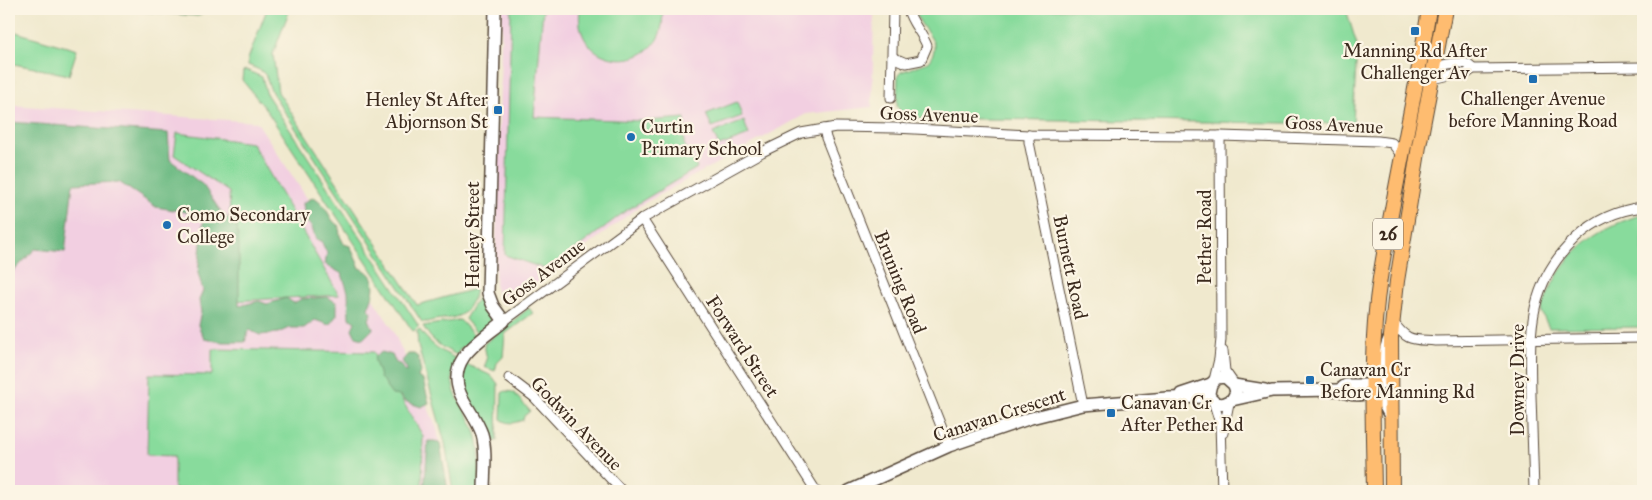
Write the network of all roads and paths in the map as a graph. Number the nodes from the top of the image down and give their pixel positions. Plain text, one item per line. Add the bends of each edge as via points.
1 (495, 9) edge
2 (893, 9) edge
3 (908, 9) edge
4 (1429, 9) edge
5 (1445, 9) edge
6 (892, 57) junction
7 (1643, 68) edge
8 (1434, 73) junction
9 (1418, 79) junction
10 (891, 98) dead end
11 (824, 129) junction
12 (1029, 135) junction
13 (1220, 136) junction
14 (1402, 156) junction
15 (1643, 207) edge
16 (642, 219) junction
17 (504, 321) junction
18 (1392, 329) junction
19 (1643, 338) edge
20 (1221, 339) junction
21 (1530, 340) junction
22 (509, 378) dead end
23 (1212, 382) junction
24 (1233, 383) junction
25 (1272, 391) junction
26 (1372, 392) junction
27 (1167, 398) junction
28 (1212, 399) junction
29 (1231, 401) junction
30 (1083, 405) junction
31 (1391, 418) junction
32 (1221, 443) junction
33 (949, 446) junction
34 (484, 491) edge
35 (622, 491) edge
36 (816, 491) edge
37 (849, 491) edge
38 (1222, 491) edge
39 (1374, 491) edge
40 (1392, 491) edge
41 (1534, 491) edge

1 - 17 street, Henley Street via 488,293
2 - 6 street
3 - 6 street via 927,46 921,60 906,63
4 - 9 main road, 26
5 - 8 main road, 26
6 - 10 street
7 - 8 street via 1473,69 1467,64 1447,64
8 - 9 street
8 - 18 main road, 26 via 1419,146
9 - 14 main road, 26
11 - 12 street, Goss Avenue via 894,128
11 - 16 street, Goss Avenue via 801,133 781,142
11 - 33 street, Bruning Road
12 - 13 street, Goss Avenue
12 - 30 street, Burnett Road
13 - 14 street, Goss Avenue via 1378,141 1392,143
13 - 20 street, Pether Road
14 - 26 main road, 26 via 1380,279
15 - 21 street, Downey Drive via 1621,212 1597,223 1582,232 1560,254 1546,275 1532,320
16 - 17 street, Goss Avenue
16 - 36 street, Forward Street
17 - 34 street via 464,355 457,373 460,392 483,440
18 - 21 street via 1405,337 1435,341
18 - 26 street via 1385,348 1383,376
18 - 31 main road, 26
19 - 21 street
20 - 23 street, Pether Road
20 - 24 street, Pether Road via 1226,371
21 - 41 street, Downey Drive
22 - 35 street, Godwin Avenue via 534,396
23 - 24 street, Canavan Crescent via 1225,377
23 - 27 street, Canavan Crescent
23 - 28 street via 1209,393
24 - 25 street, Canavan Crescent
24 - 29 street via 1236,392
25 - 26 street, Canavan Crescent via 1339,390 1348,395
25 - 29 street, Canavan Crescent
26 - 31 street via 1382,401
26 - 39 main road, 26
27 - 28 street, Canavan Crescent
27 - 30 street, Canavan Crescent
28 - 29 street, Canavan Crescent via 1219,404
28 - 32 street via 1220,423
29 - 32 street
30 - 33 street, Canavan Crescent via 1031,418
31 - 40 main road, 26
32 - 38 street
33 - 37 street, Canavan Crescent

